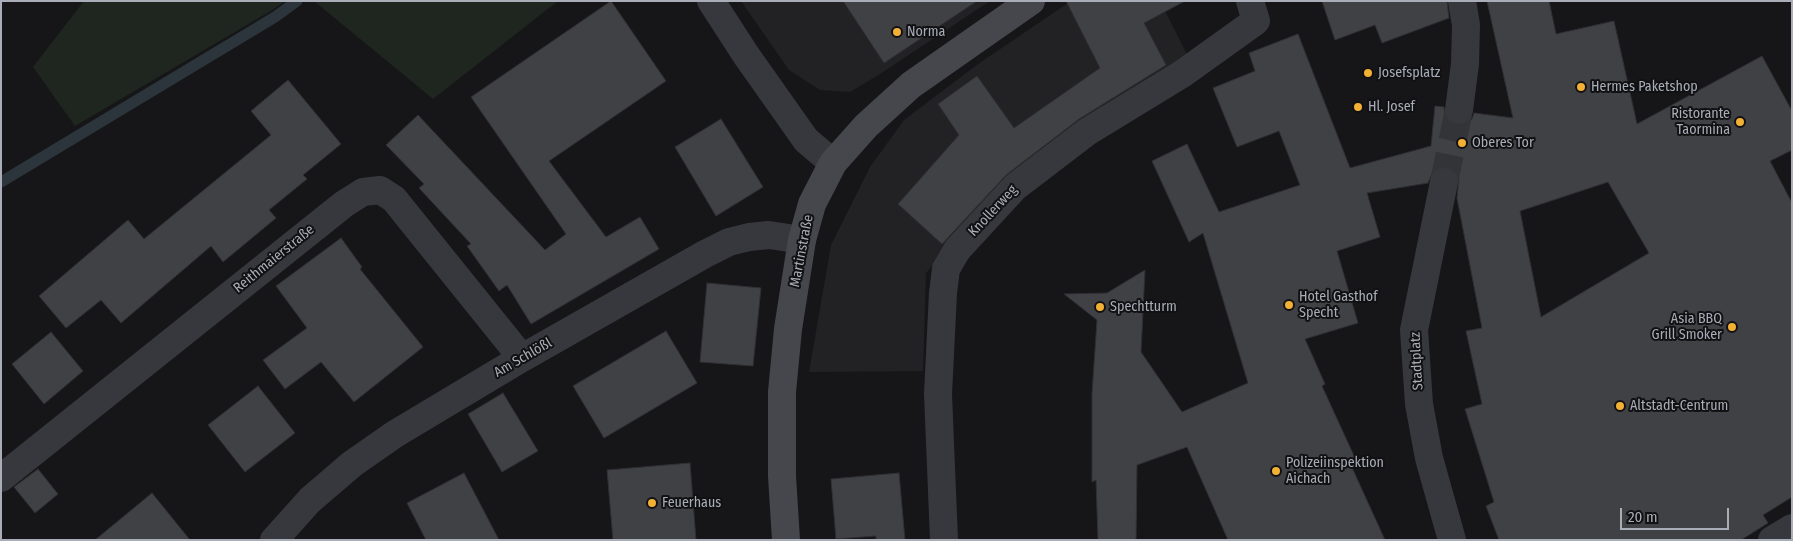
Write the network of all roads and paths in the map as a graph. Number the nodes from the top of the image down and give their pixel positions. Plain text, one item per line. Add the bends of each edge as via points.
1 (711, 1) edge
2 (1031, 1) edge
3 (1462, 1) edge
4 (1253, 11) edge
5 (1459, 110) tunnel mouth
6 (833, 163) junction
7 (1444, 182) tunnel mouth
8 (802, 240) junction
9 (522, 358) junction
10 (1, 478) edge
11 (1792, 528) edge
12 (274, 540) edge
13 (786, 540) edge
14 (944, 540) edge
15 (1452, 540) edge
16 (1772, 540) edge

1 - 6 street via 806,140
2 - 6 main road, Martinstraße via 911,85 866,126
3 - 5 street via 1466,25 1465,64
4 - 14 street, Knollerweg via 1182,74 1088,132 1015,187 957,250 946,269 938,394
6 - 8 main road, Martinstraße via 812,204
7 - 15 street, Stadtplatz via 1414,330 1420,404 1429,458
8 - 9 street, Am Schlößl via 769,235 729,242
8 - 13 main road, Martinstraße via 782,392
9 - 10 street, Reithmaierstraße via 394,199 380,190 363,192
9 - 12 street, Am Schlößl via 352,464 310,500
11 - 16 street

